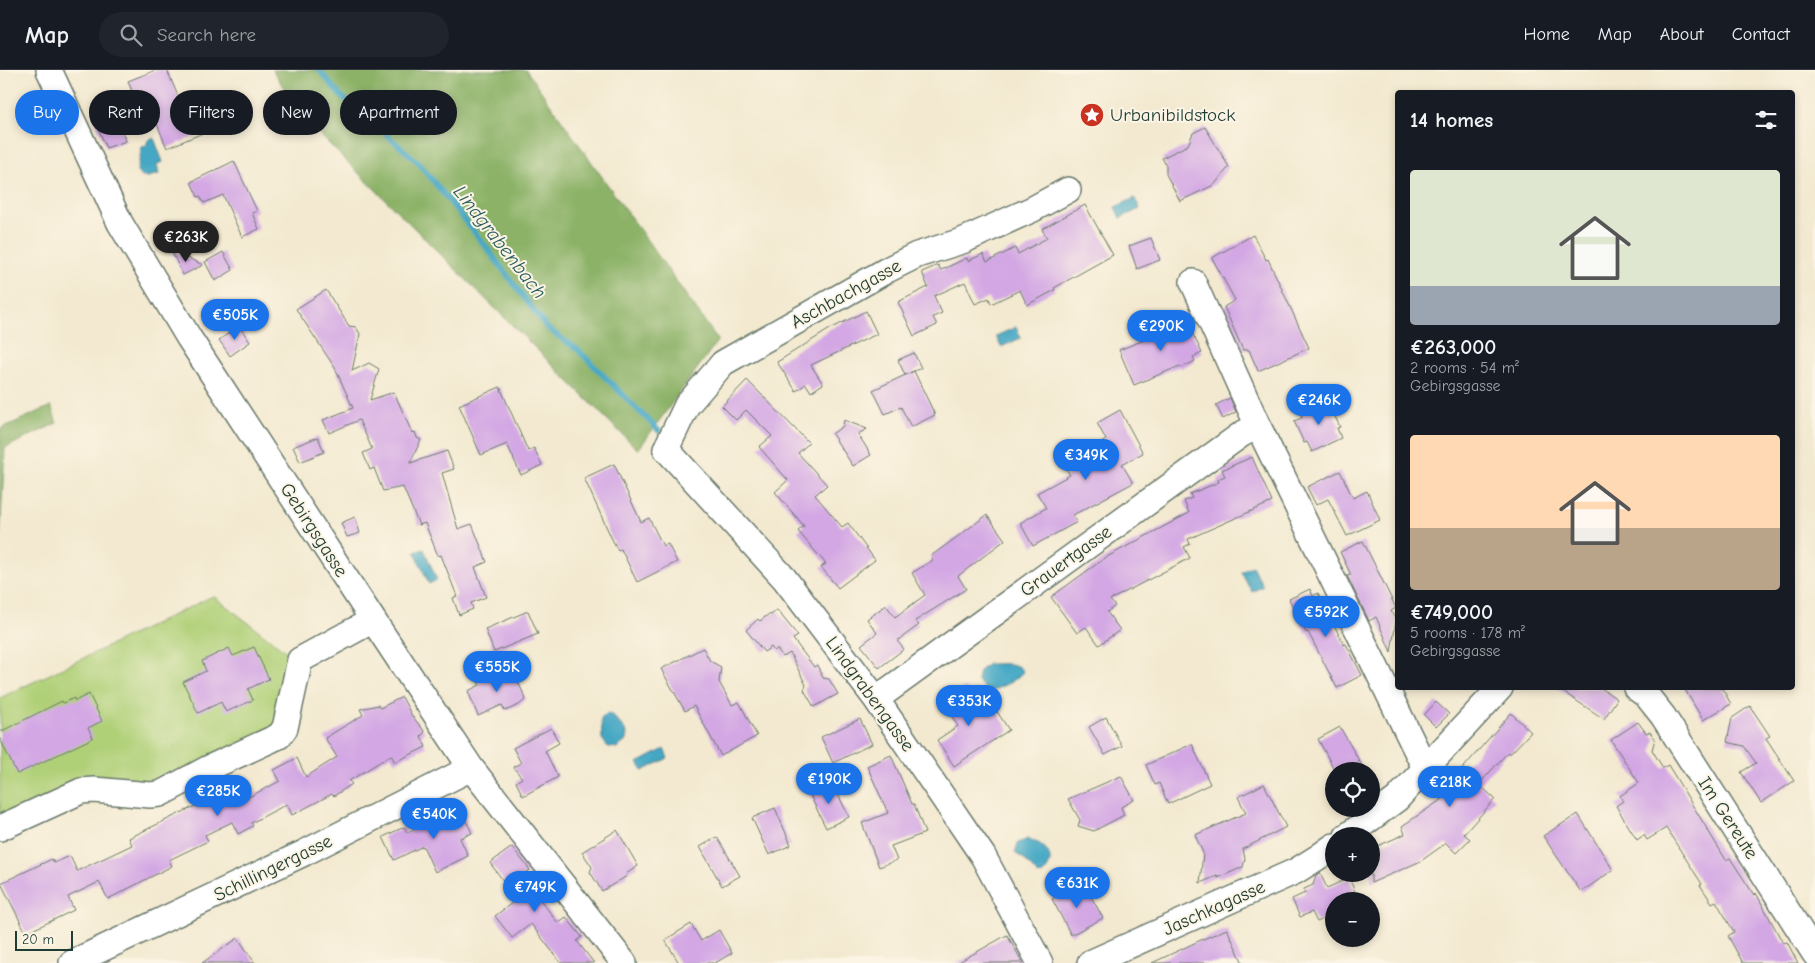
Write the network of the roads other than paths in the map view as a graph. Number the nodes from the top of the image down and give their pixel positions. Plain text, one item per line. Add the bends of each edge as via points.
1 (49, 70) edge
2 (1068, 190) dead end
3 (1193, 282) dead end
4 (1258, 426) junction
5 (666, 449) joint
6 (373, 620) junction
7 (1498, 690) edge
8 (1638, 690) edge
9 (876, 699) junction
10 (471, 768) junction
11 (1425, 768) junction
12 (1359, 827) edge
13 (0, 828) edge
14 (1325, 852) edge
15 (1815, 954) edge
16 (72, 963) edge
17 (624, 963) edge
18 (1040, 963) edge
19 (1090, 963) edge

1 - 6 street, Gebirgsgasse via 120,223 189,338
2 - 5 street, Aschbachgasse via 962,241 887,270 723,364 688,406
3 - 4 street
4 - 9 street, Grauertgasse via 1234,439
4 - 11 street
5 - 9 street, Lindgrabengasse via 784,578
6 - 10 street, Gebirgsgasse
6 - 13 street via 300,660 285,728 279,736 160,794 81,791
7 - 11 street
8 - 15 street, Im Gereute via 1664,716
9 - 18 street, Lindgrabengasse via 983,856
10 - 16 street, Schillingergasse via 278,866
10 - 17 street, Gebirgsgasse
11 - 12 street via 1397,799
14 - 19 street, Jaschkagasse via 1296,871

